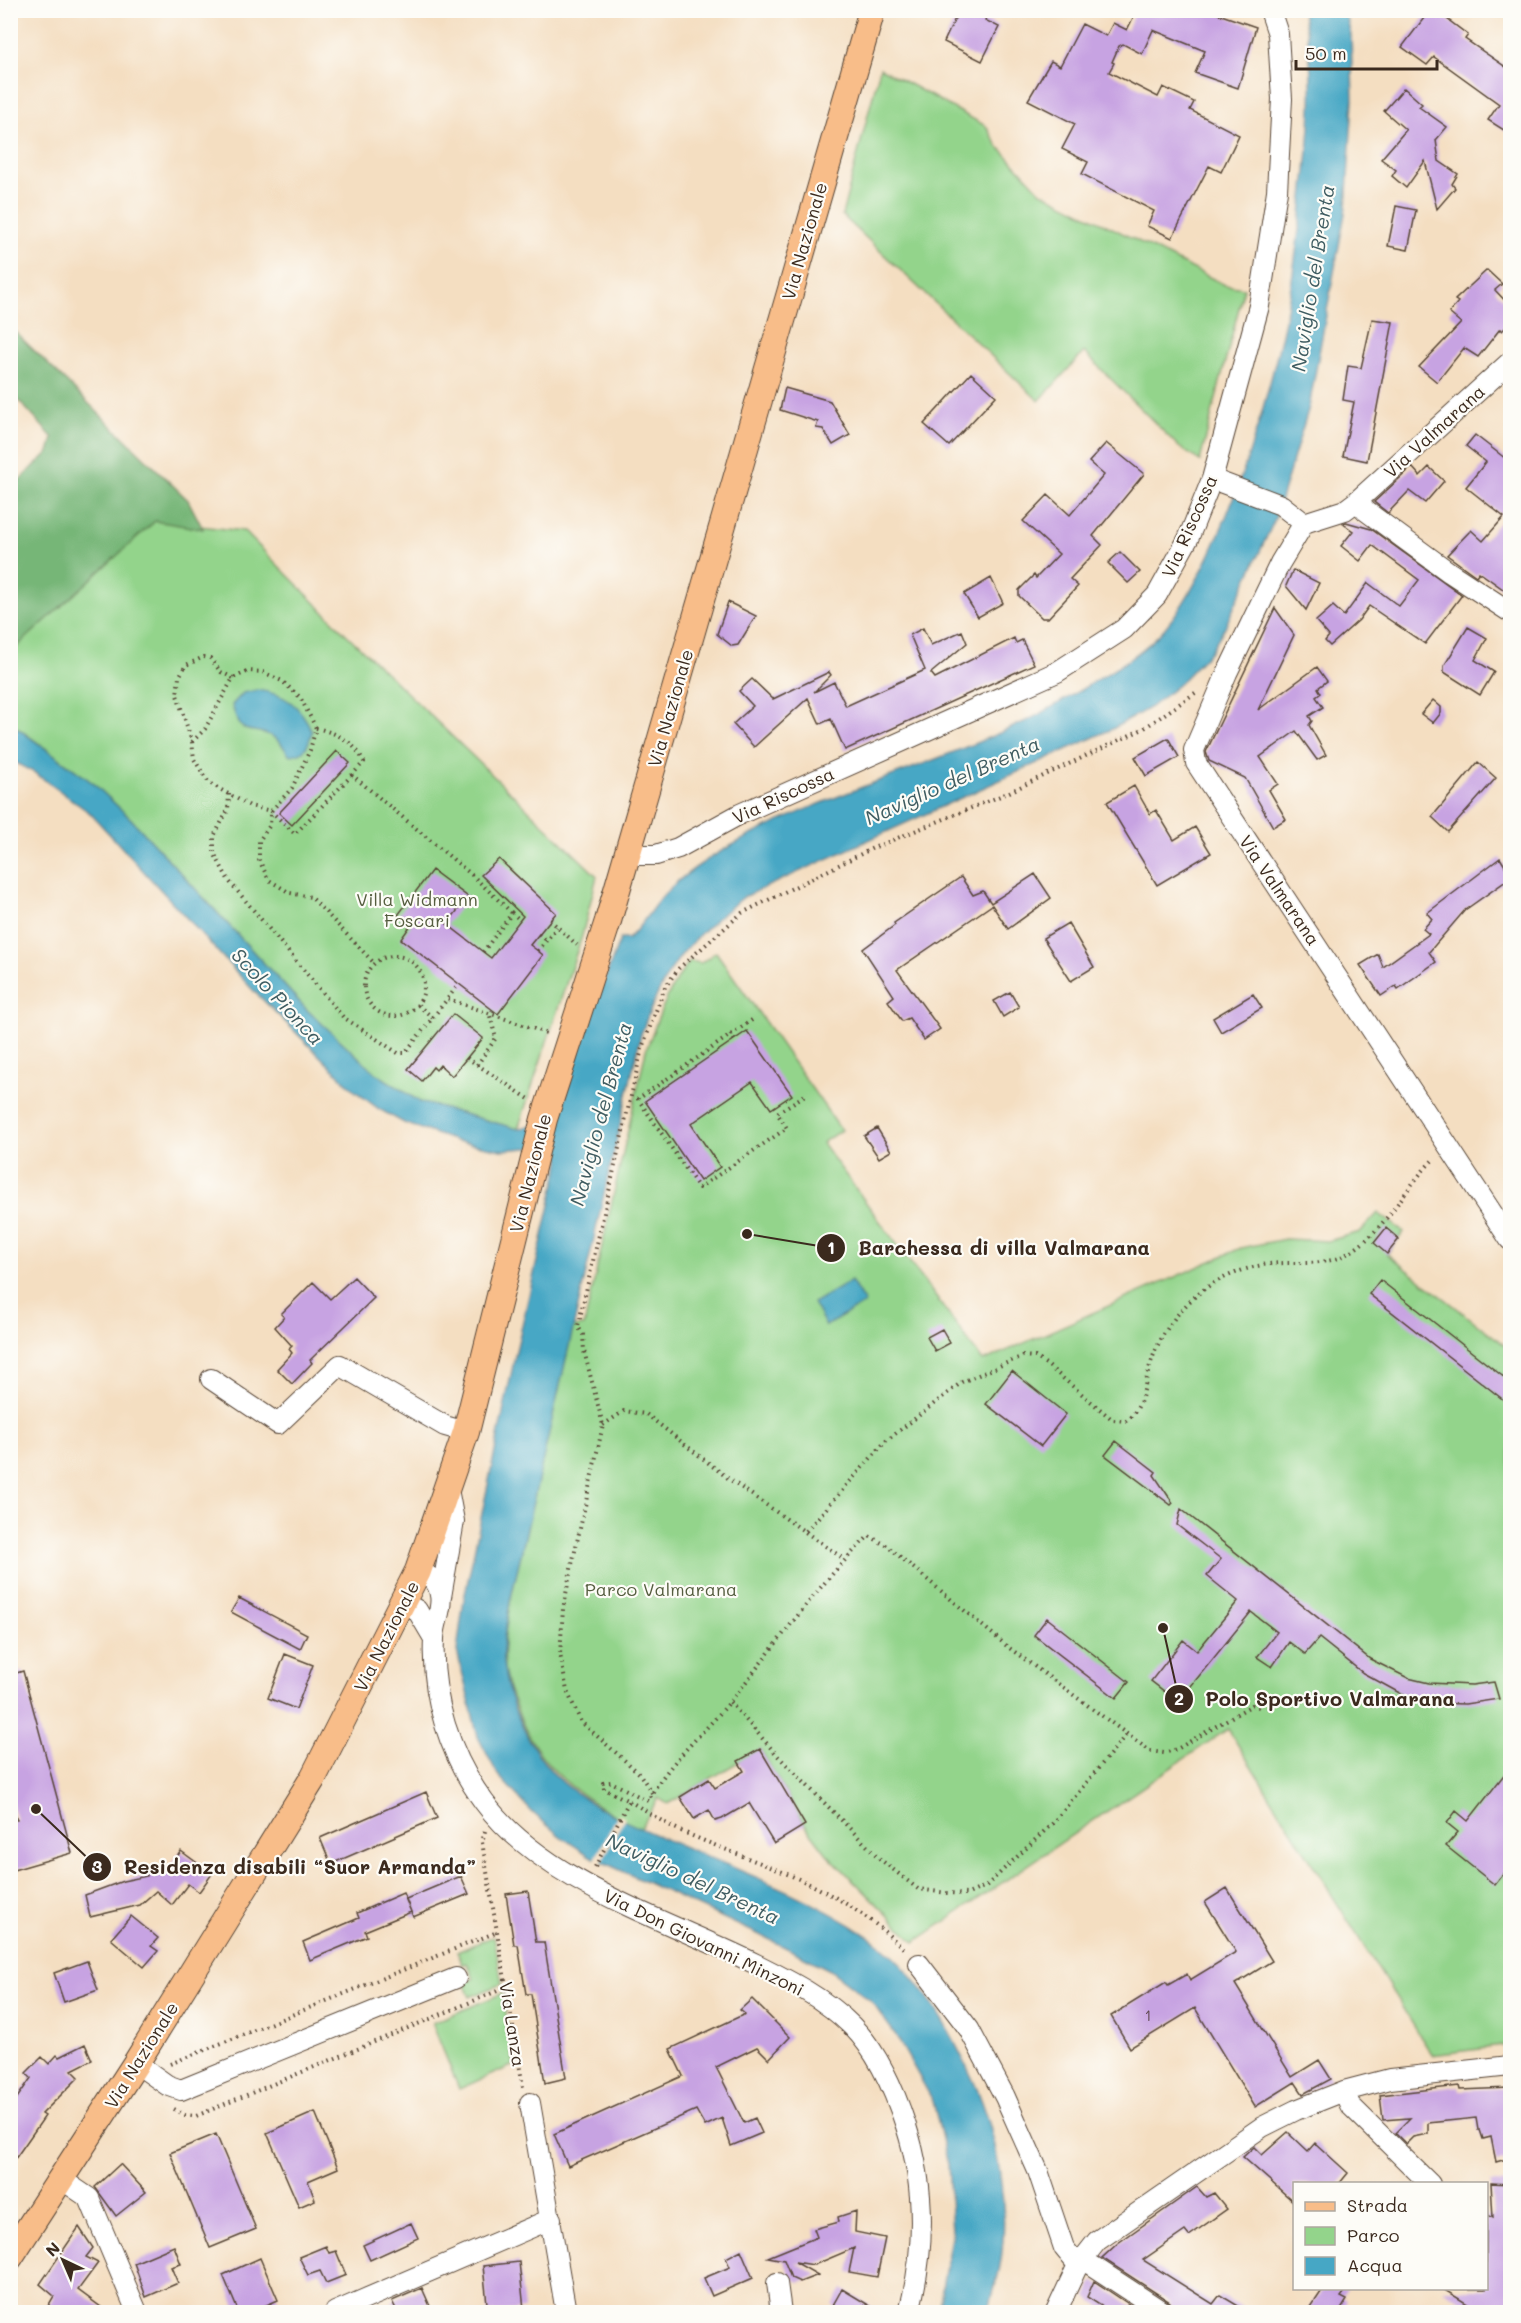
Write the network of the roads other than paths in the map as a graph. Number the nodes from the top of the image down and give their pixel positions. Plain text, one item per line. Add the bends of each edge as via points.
1 (872, 10) edge
2 (1270, 10) edge
3 (1510, 362) edge
4 (1216, 481) junction
5 (1357, 501) junction
6 (1304, 523) junction
7 (1510, 612) edge
8 (627, 855) junction
9 (1510, 1240) edge
10 (211, 1379) dead end
11 (466, 1432) junction
12 (448, 1489) junction
13 (418, 1571) junction
14 (441, 1597) junction
15 (404, 1603) junction
16 (434, 1637) junction
17 (919, 1964) road end
18 (456, 1978) dead end
19 (136, 2063) junction
20 (1510, 2066) edge
21 (1344, 2091) junction
22 (530, 2103) road end
23 (61, 2179) junction
24 (1428, 2182) edge
25 (551, 2219) junction
26 (10, 2256) edge
27 (1080, 2262) junction
28 (777, 2283) dead end
29 (137, 2313) edge
30 (335, 2313) edge
31 (566, 2313) edge
32 (781, 2313) edge
33 (909, 2313) edge
34 (1056, 2313) edge
35 (1164, 2313) edge

1 - 8 main road, Via Nazionale
2 - 4 street, Via Riscossa via 1278,34 1282,78 1277,191 1259,306
3 - 5 street, Via Valmarana
4 - 6 street via 1281,505
4 - 8 street, Via Riscossa via 1157,595 1124,629 1100,646 1057,672 740,814 678,848 656,855
5 - 6 street, Via Valmarana via 1345,510
5 - 7 street via 1366,512
6 - 9 street, Via Valmarana via 1280,563 1199,735 1194,750 1196,763
8 - 11 main road, Via Nazionale via 597,952 536,1109 534,1156
10 - 11 street via 278,1424 340,1365 445,1426
11 - 12 main road, Via Nazionale
12 - 13 main road, Via Nazionale
12 - 14 street, Via Don Giovanni Minzoni via 454,1521
13 - 14 street via 431,1577
13 - 15 main road, Via Nazionale
14 - 16 street, Via Don Giovanni Minzoni
15 - 16 street via 417,1610
15 - 19 main road, Via Nazionale via 313,1778
16 - 33 street, Via Don Giovanni Minzoni via 434,1670 450,1742 471,1783 496,1818 573,1877 790,1981 854,2027 901,2110 915,2156 922,2228
17 - 27 street via 969,2029 1038,2171 1064,2248
18 - 19 street via 181,2090
19 - 23 main road, Via Nazionale
20 - 21 street via 1390,2079
21 - 24 street via 1350,2105
21 - 27 street via 1262,2127 1117,2225
22 - 25 street
23 - 26 main road, Via Nazionale
23 - 29 street via 89,2198
25 - 30 street
25 - 31 street
27 - 34 street
27 - 35 street
28 - 32 street

